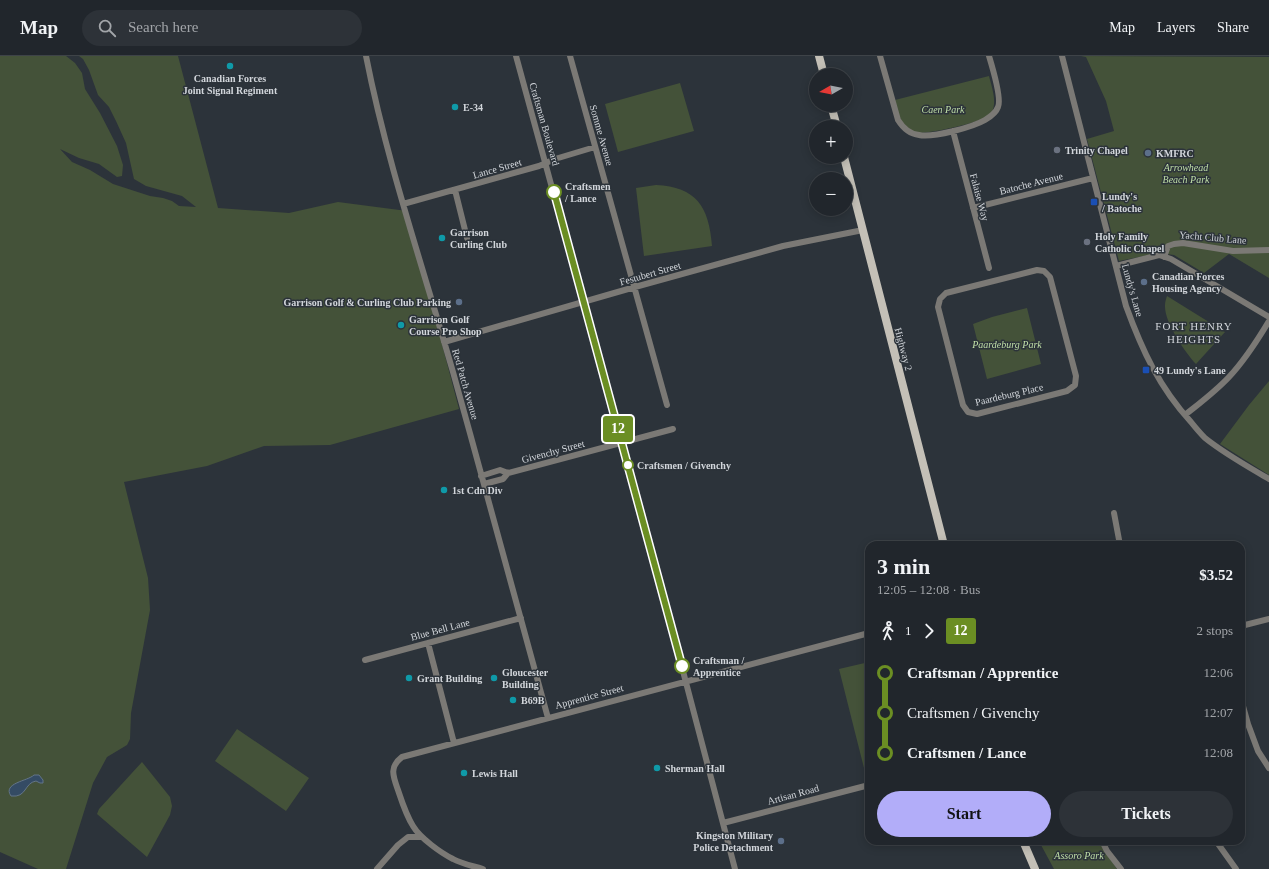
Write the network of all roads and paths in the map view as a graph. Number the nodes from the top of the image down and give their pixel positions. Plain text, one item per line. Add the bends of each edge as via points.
1 (366, 56) edge
2 (516, 56) edge
3 (570, 56) edge
4 (819, 56) edge
5 (880, 56) edge
6 (989, 56) edge
7 (1062, 56) edge
8 (822, 68) edge
9 (953, 131) junction
10 (595, 147) junction
11 (546, 163) junction
12 (846, 164) edge
13 (1093, 178) junction
14 (454, 190) junction
15 (403, 204) junction
16 (973, 208) junction
17 (863, 230) junction
18 (467, 238) dead end
19 (1269, 250) edge
20 (1164, 257) junction
21 (1116, 266) junction
22 (988, 268) dead end
23 (1003, 278) joint
24 (635, 287) junction
25 (584, 302) junction
26 (1269, 317) edge
27 (1269, 321) edge
28 (444, 342) junction
29 (667, 405) dead end
30 (1185, 415) junction
31 (673, 429) dead end
32 (622, 443) junction
33 (508, 473) junction
34 (481, 476) junction
35 (1269, 479) edge
36 (484, 484) junction
37 (1114, 513) dead end
38 (943, 541) edge
39 (1119, 541) edge
40 (521, 618) junction
41 (1269, 619) edge
42 (1245, 625) edge
43 (865, 634) edge
44 (428, 643) junction
45 (365, 660) dead end
46 (686, 681) junction
47 (1245, 713) edge
48 (548, 718) junction
49 (1248, 724) junction
50 (1245, 725) edge
51 (454, 743) junction
52 (1269, 768) edge
53 (865, 786) edge
54 (411, 822) junction
55 (723, 823) junction
56 (408, 837) junction
57 (421, 837) junction
58 (1025, 845) edge
59 (1104, 845) edge
60 (1219, 845) edge
61 (377, 869) edge
62 (483, 869) edge
63 (735, 869) edge
64 (1035, 869) edge
65 (1121, 869) edge
66 (1236, 869) edge

1 - 15 street, Red Patch Avenue
2 - 11 street, Craftsman Boulevard
3 - 10 street, Somme Avenue
4 - 8 main road
5 - 9 street via 894,111 903,128 920,136
6 - 9 street via 999,106 985,121
7 - 13 street, Lundy's Lane
9 - 16 street, Falaise Way
10 - 11 street, Lance Street
10 - 24 street, Somme Avenue
11 - 14 street, Lance Street
11 - 25 street, Craftsman Boulevard
12 - 17 main road, Highway 2
13 - 16 street, Batoche Avenue
13 - 21 street, Lundy's Lane
14 - 15 street, Lance Street
14 - 18 street
15 - 28 street, Red Patch Avenue
16 - 22 street, Falaise Way
17 - 24 street, Festubert Street via 796,243
17 - 38 main road, Highway 2
19 - 20 street, Yacht Club Lane via 1233,251 1178,243 1168,246
20 - 21 street
20 - 26 street
21 - 30 street, Lundy's Lane via 1126,306 1150,365
23 - 23 street, Paardeburg Place via 946,293 940,299 938,307 963,405 968,412 976,414 1067,391 1075,386 1076,376 1050,277 1044,271 1037,270
24 - 25 street, Festubert Street
24 - 29 street, Somme Avenue
25 - 28 street, Festubert Street
25 - 32 street, Craftsman Boulevard
27 - 30 street via 1229,377
28 - 34 street, Red Patch Avenue
30 - 35 street, Lundy's Lane via 1204,437
31 - 32 street, Givenchy Street
32 - 33 street, Givenchy Street
32 - 46 street, Craftsman Boulevard
33 - 34 street, Givenchy Street via 500,470
33 - 36 street, Givenchy Street via 503,479
34 - 36 street, Red Patch Avenue
36 - 40 street, Red Patch Avenue
37 - 39 street
40 - 44 street, Blue Bell Lane
40 - 48 street, Red Patch Avenue
41 - 42 street
43 - 46 street, Apprentice Street
44 - 45 street, Blue Bell Lane
44 - 51 street
46 - 48 street, Apprentice Street
46 - 55 street, Craftsman Boulevard
47 - 49 street
48 - 51 street, Apprentice Street
49 - 50 street
49 - 52 street via 1258,752
51 - 54 street, Apprentice Street via 402,757 396,762 393,771 395,781
53 - 55 street, Artisan Road
54 - 56 street
54 - 57 street, Apprentice Street
55 - 63 street, Craftsman Boulevard
56 - 57 street
56 - 61 street via 398,844
57 - 62 street via 453,859
58 - 64 main road
59 - 65 street
60 - 66 street

